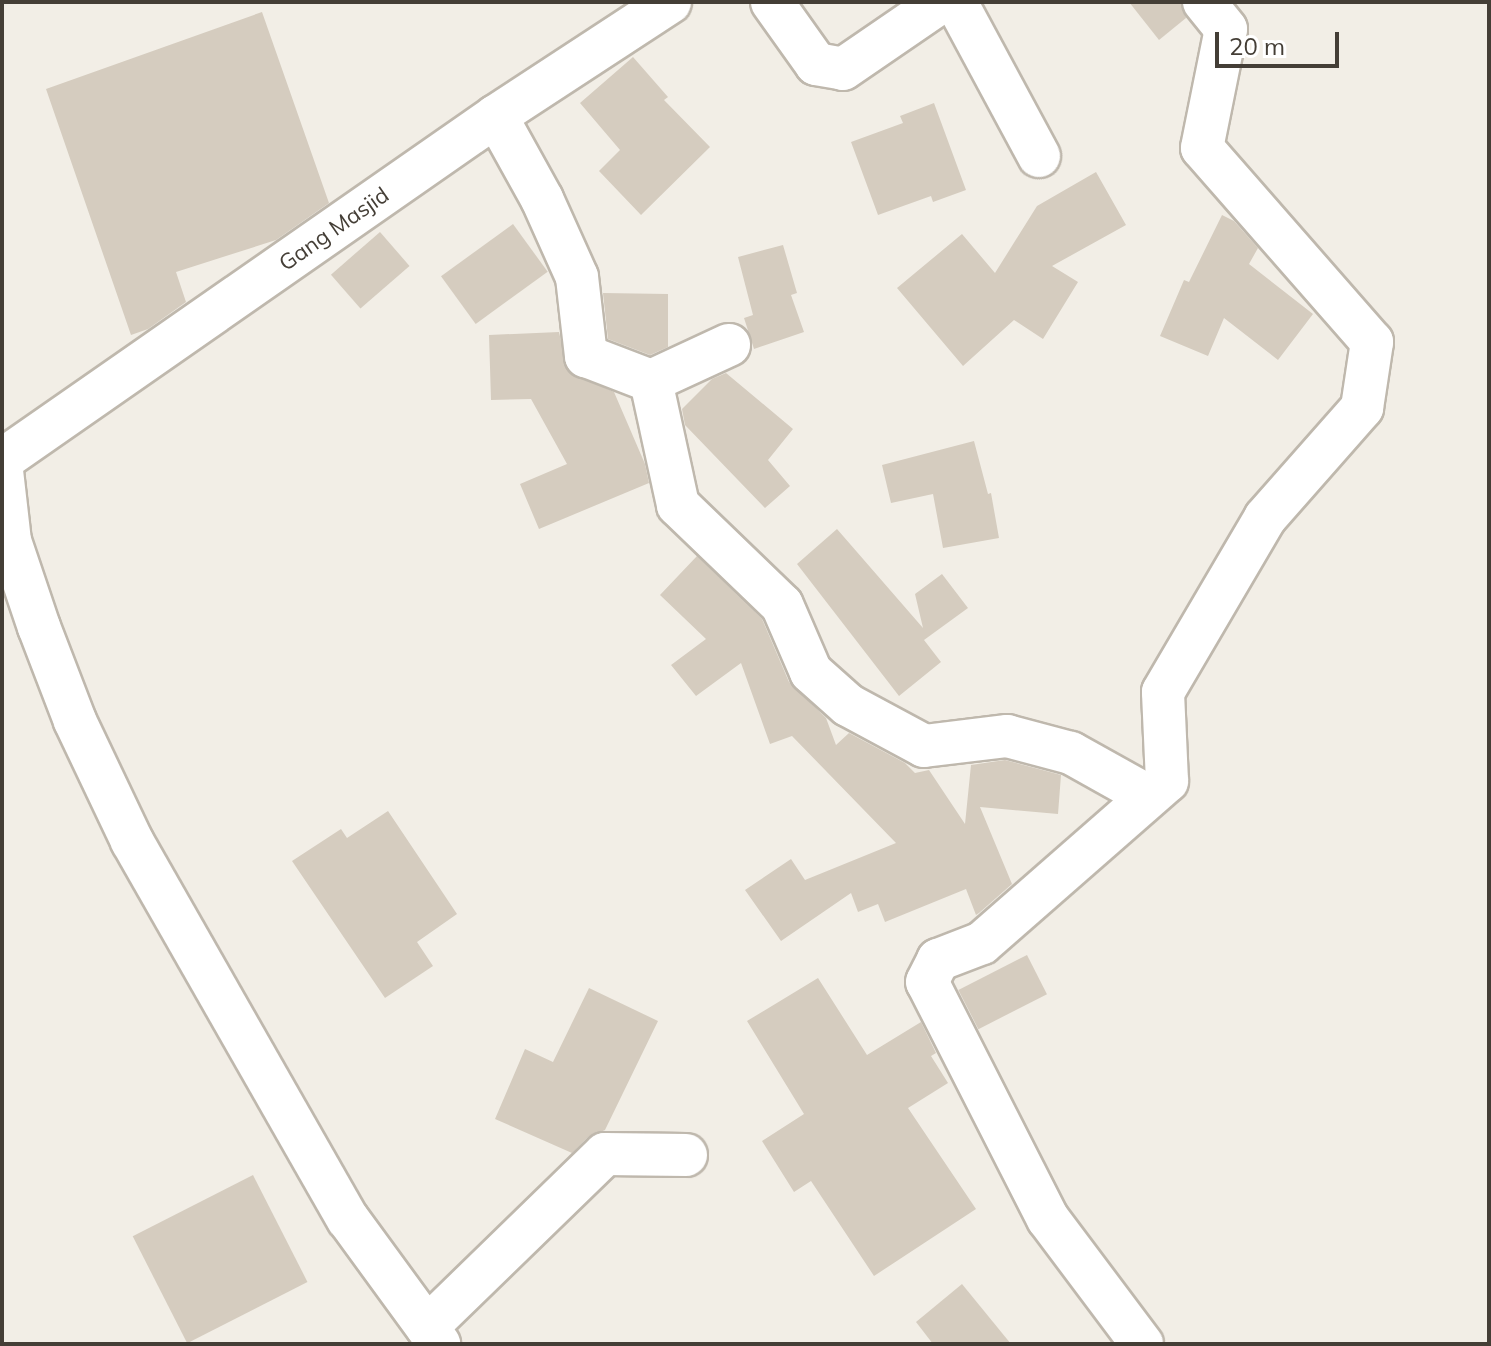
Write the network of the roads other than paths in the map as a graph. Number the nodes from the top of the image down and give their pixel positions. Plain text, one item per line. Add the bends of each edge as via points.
1 (670, 2) edge
2 (772, 2) edge
3 (941, 2) edge
4 (956, 2) edge
5 (1204, 2) edge
6 (496, 116) junction
7 (1039, 156) dead end
8 (729, 345) dead end
9 (651, 381) junction
10 (2, 460) edge
11 (2, 471) edge
12 (1148, 796) junction
13 (686, 1155) dead end
14 (433, 1336) edge
15 (1142, 1344) edge

1 - 6 street, Gang Masjid
2 - 3 street via 816,64 843,69
4 - 7 street
5 - 12 street via 1226,29 1202,148 1372,342 1362,408 1265,518 1163,692 1167,781
6 - 9 street via 577,277 586,356
6 - 10 street, Gang Masjid
8 - 9 street
9 - 12 street via 678,505 782,605 811,672 848,705 924,746 1007,736 1071,753
11 - 14 street via 10,541 39,627 75,721 132,841 348,1219
12 - 15 street via 982,943 938,960 927,982 1048,1219
13 - 14 street via 605,1154

